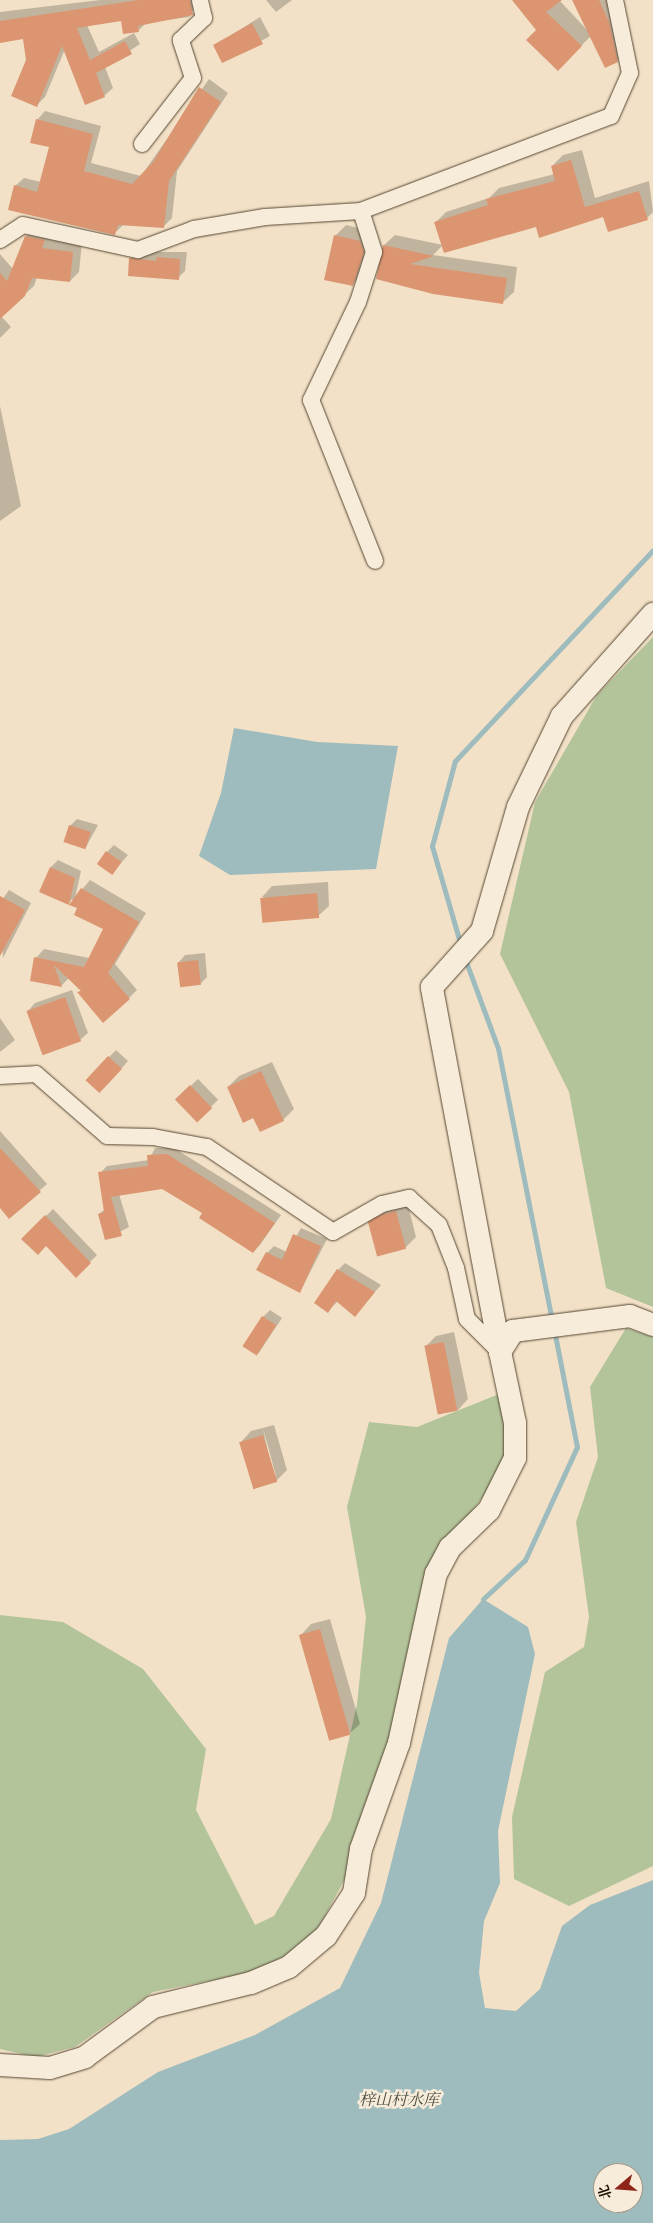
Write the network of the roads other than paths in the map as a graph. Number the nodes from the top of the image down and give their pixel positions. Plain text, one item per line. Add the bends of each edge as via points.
1 (200, 0) edge
2 (615, 0) edge
3 (142, 144) dead end
4 (361, 211) junction
5 (0, 240) edge
6 (375, 562) dead end
7 (653, 614) edge
8 (0, 1076) edge
9 (653, 1325) edge
10 (500, 1352) junction
11 (0, 2065) edge

1 - 3 street via 204,18 181,40 193,78
2 - 4 street via 630,73 611,116
4 - 5 street via 265,217 194,229 138,250 23,225
4 - 6 street via 374,252 358,302 311,400
7 - 10 street via 562,716 518,807 482,931 432,987
8 - 10 street via 36,1074 107,1136 153,1137 207,1147 333,1232 382,1204 409,1198 439,1225 456,1268 467,1319
9 - 10 street via 630,1316 513,1331
10 - 11 street via 515,1423 515,1458 489,1510 450,1548 436,1574 399,1743 360,1849 354,1893 326,1936 289,1967 251,1983 153,2007 86,2057 50,2068

